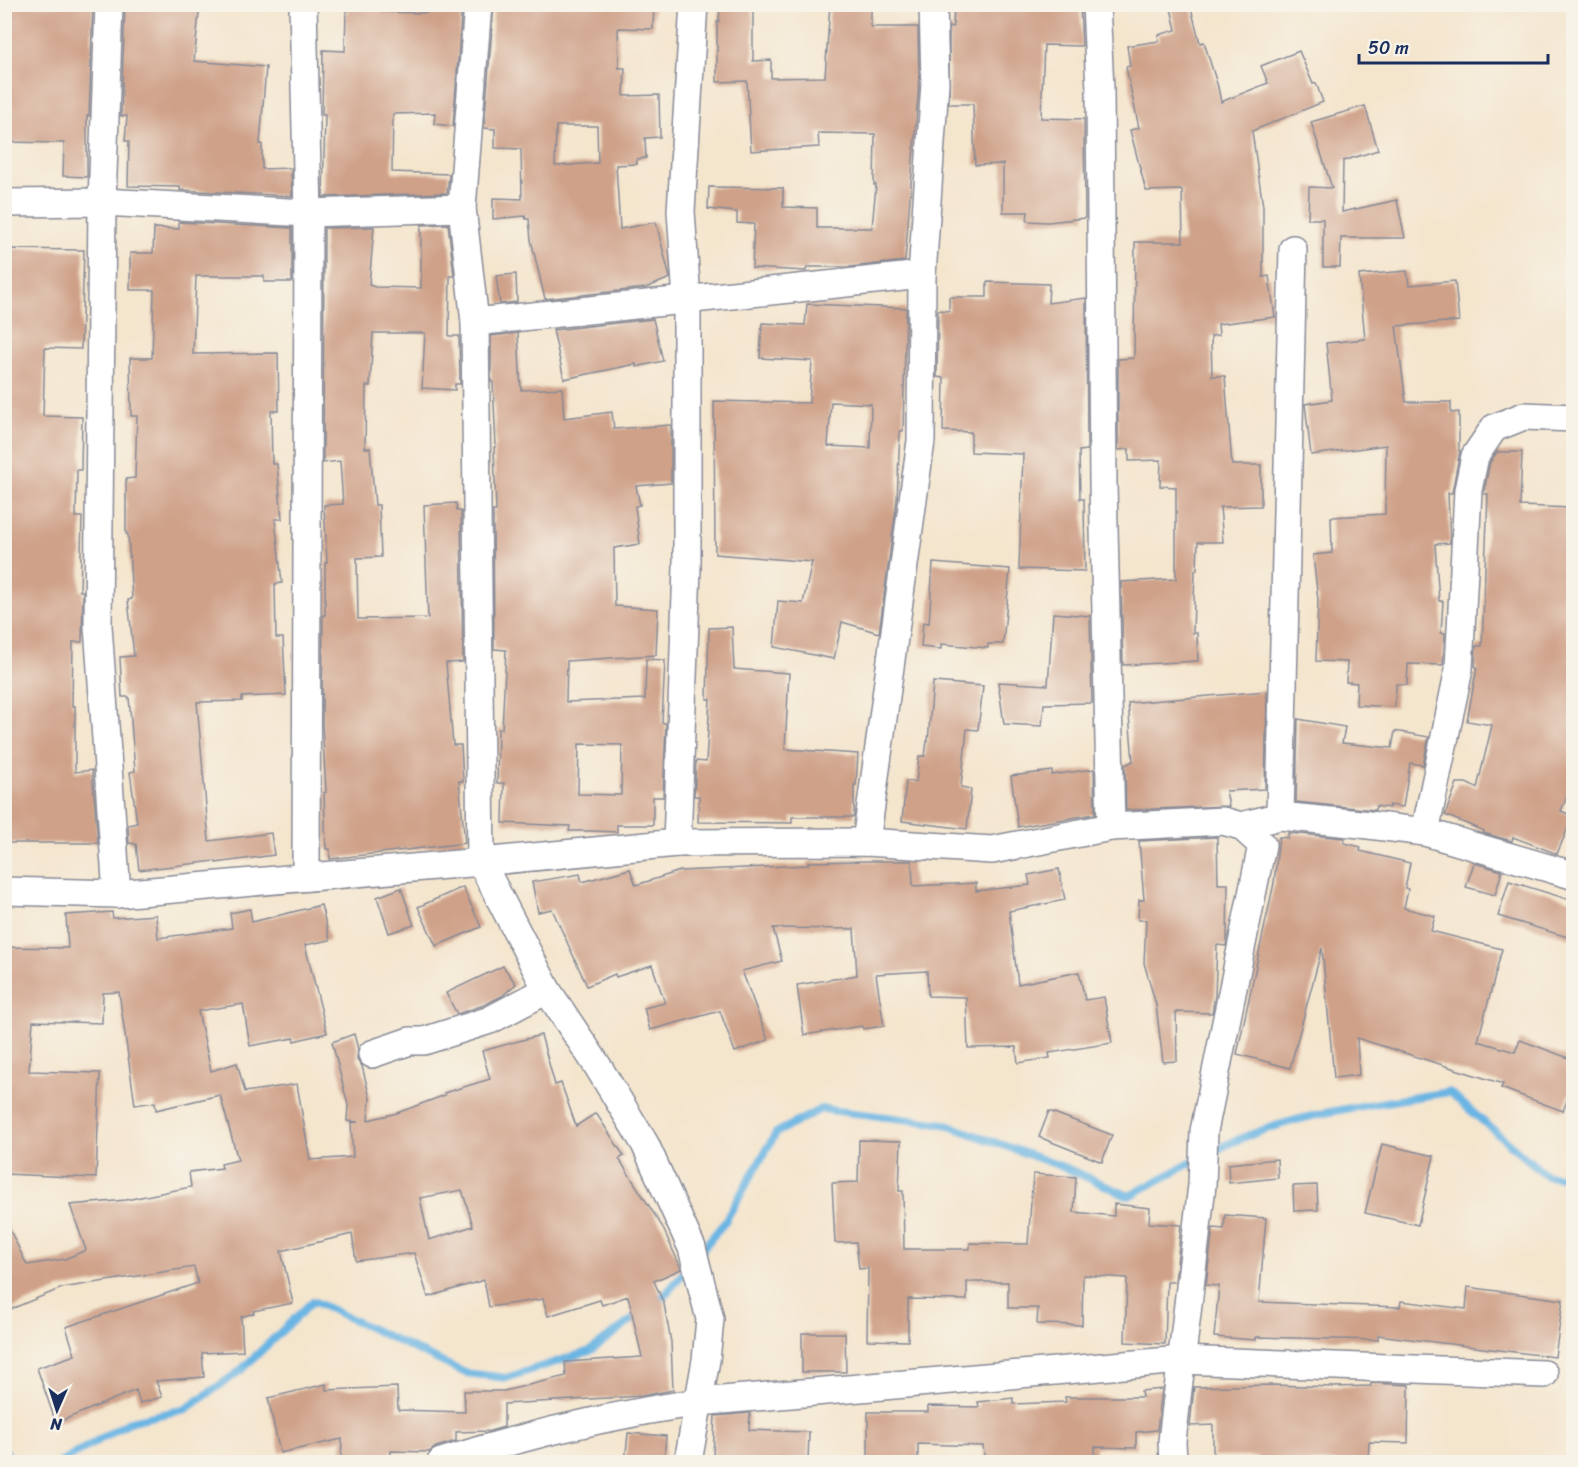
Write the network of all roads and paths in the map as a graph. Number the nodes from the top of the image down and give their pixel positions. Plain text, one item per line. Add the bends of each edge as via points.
1 (109, 4) edge
2 (303, 4) edge
3 (478, 4) edge
4 (694, 4) edge
5 (933, 4) edge
6 (1096, 4) edge
7 (102, 202) junction
8 (4, 203) edge
9 (462, 208) junction
10 (308, 213) junction
11 (1293, 249) dead end
12 (922, 275) junction
13 (687, 300) junction
14 (475, 322) junction
15 (1574, 418) edge
16 (1280, 816) junction
17 (1241, 826) junction
18 (1111, 827) junction
19 (1425, 832) junction
20 (866, 842) junction
21 (677, 843) junction
22 (481, 862) junction
23 (1572, 875) edge
24 (306, 877) junction
25 (4, 891) edge
26 (117, 894) junction
27 (547, 990) junction
28 (372, 1054) dead end
29 (1181, 1360) junction
30 (1544, 1374) dead end
31 (699, 1402) junction
32 (441, 1462) edge
33 (688, 1462) edge
34 (1173, 1462) edge

1 - 7 street
2 - 10 street
3 - 9 street
4 - 13 street via 681,211
5 - 12 street via 935,83
6 - 18 street
7 - 8 street
7 - 10 street
7 - 26 street via 98,626
9 - 10 street
9 - 14 street
10 - 24 street
11 - 16 street
12 - 13 street
12 - 20 street via 921,441
13 - 14 street
13 - 21 street via 687,567
14 - 22 street
15 - 19 street via 1524,416 1494,428 1475,456 1468,490 1460,669
16 - 17 street
16 - 19 street
17 - 18 street via 1223,821
17 - 29 street via 1262,845 1204,1131 1202,1185
18 - 20 street via 992,849
19 - 23 street
20 - 21 street
21 - 22 street
22 - 24 street
22 - 27 street
24 - 26 street
25 - 26 street
27 - 28 street via 490,1020
27 - 31 street via 645,1144 692,1248 710,1318
29 - 30 street
29 - 31 street
29 - 34 street
31 - 32 street via 571,1425
31 - 33 street

